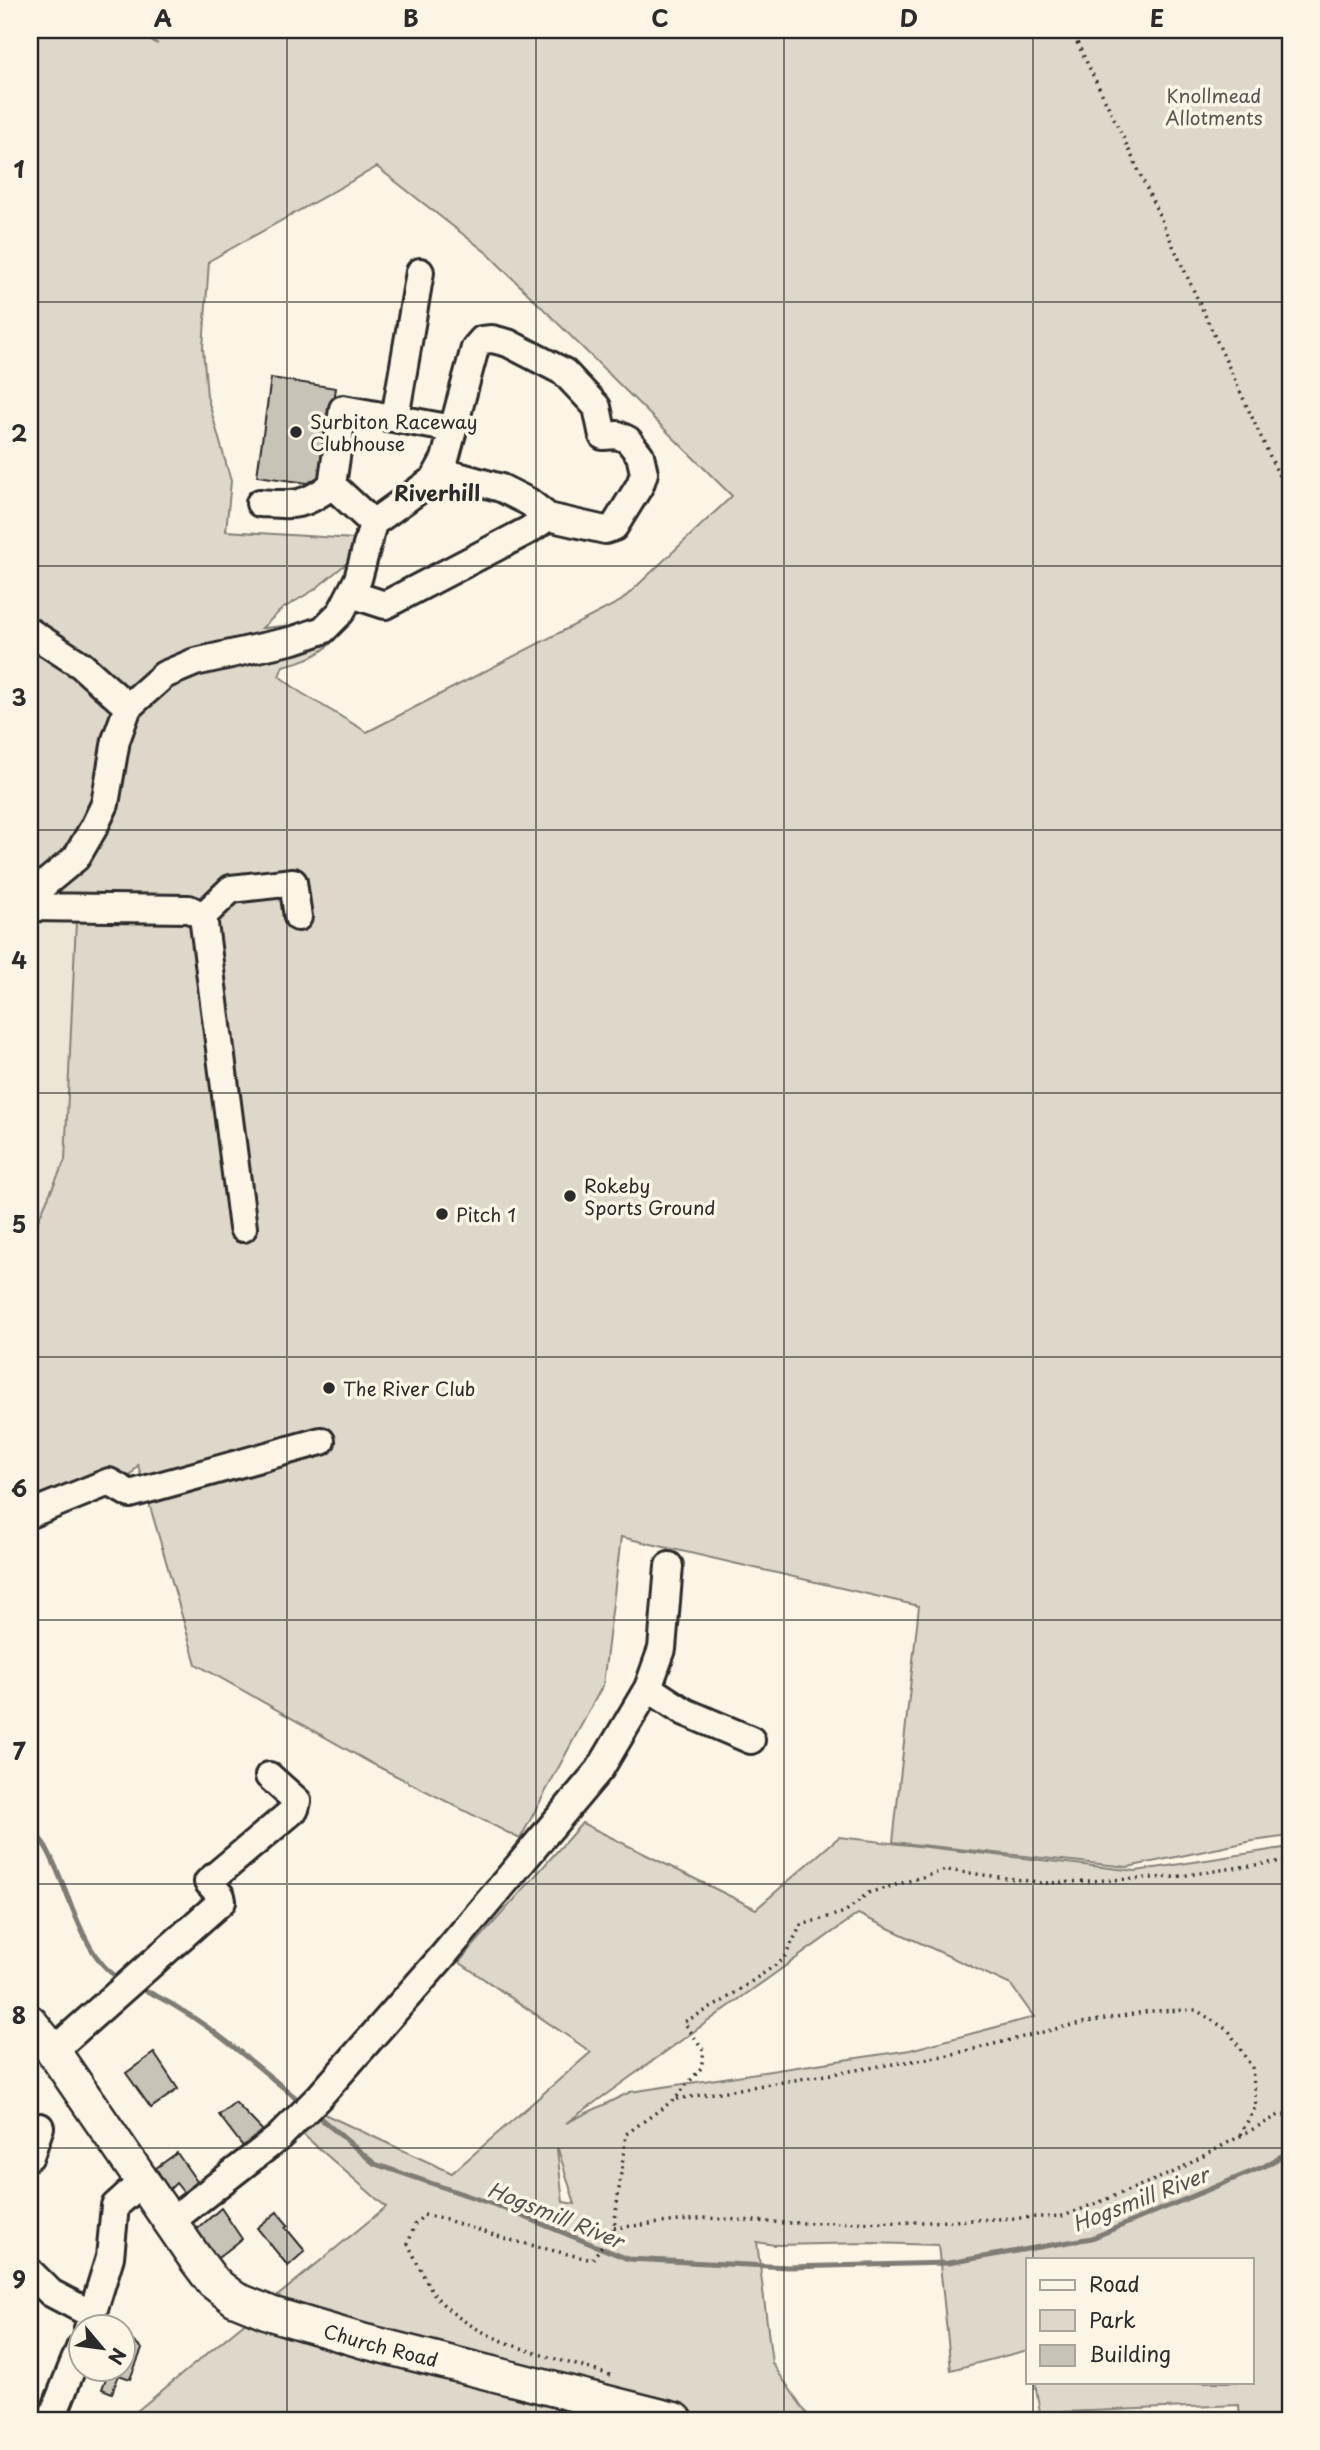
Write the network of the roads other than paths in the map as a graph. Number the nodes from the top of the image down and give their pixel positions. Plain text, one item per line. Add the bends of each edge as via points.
1 (420, 272) dead end
2 (395, 418) junction
3 (453, 429) junction
4 (434, 479) junction
5 (332, 485) junction
6 (260, 503) dead end
7 (548, 517) junction
8 (373, 523) junction
9 (351, 594) junction
10 (30, 632) edge
11 (128, 707) junction
12 (30, 897) edge
13 (30, 907) edge
14 (203, 916) junction
15 (298, 917) dead end
16 (243, 1228) dead end
17 (321, 1441) dead end
18 (30, 1514) edge
19 (669, 1566) dead end
20 (648, 1688) junction
21 (751, 1740) dead end
22 (269, 1776) dead end
23 (30, 2022) edge
24 (53, 2051) junction
25 (40, 2127) dead end
26 (30, 2156) edge
27 (143, 2181) junction
28 (170, 2222) junction
29 (30, 2272) edge
30 (81, 2314) edge
31 (93, 2314) edge
32 (66, 2383) edge
33 (51, 2420) edge
34 (677, 2420) edge

1 - 2 street
2 - 3 street
2 - 5 street via 343,409
3 - 4 street
3 - 7 street via 475,348 482,340 508,343 564,372 597,407 603,436 628,440 640,455 644,473 614,527 605,530
4 - 7 street via 454,475 501,488
4 - 8 street
5 - 6 street via 297,505
5 - 8 street
7 - 9 street via 385,605
8 - 9 street
9 - 11 street via 323,630 195,662 164,675
10 - 11 street via 81,665
11 - 12 street via 116,740 105,804 94,827 76,858
13 - 14 street via 189,909
14 - 15 street via 231,889 293,882
14 - 16 street
17 - 18 street via 130,1494 109,1482
19 - 20 street via 662,1648
20 - 21 street via 685,1712
20 - 28 street via 600,1769 319,2097 278,2138
22 - 24 street via 297,1801 295,1809 208,1882 222,1901
23 - 24 main road, Church Road
24 - 27 main road, Church Road
25 - 26 street
27 - 28 main road, Church Road
27 - 31 street via 115,2206 110,2257
28 - 34 main road, Church Road via 213,2281 235,2299 272,2314
29 - 30 street
32 - 33 street

